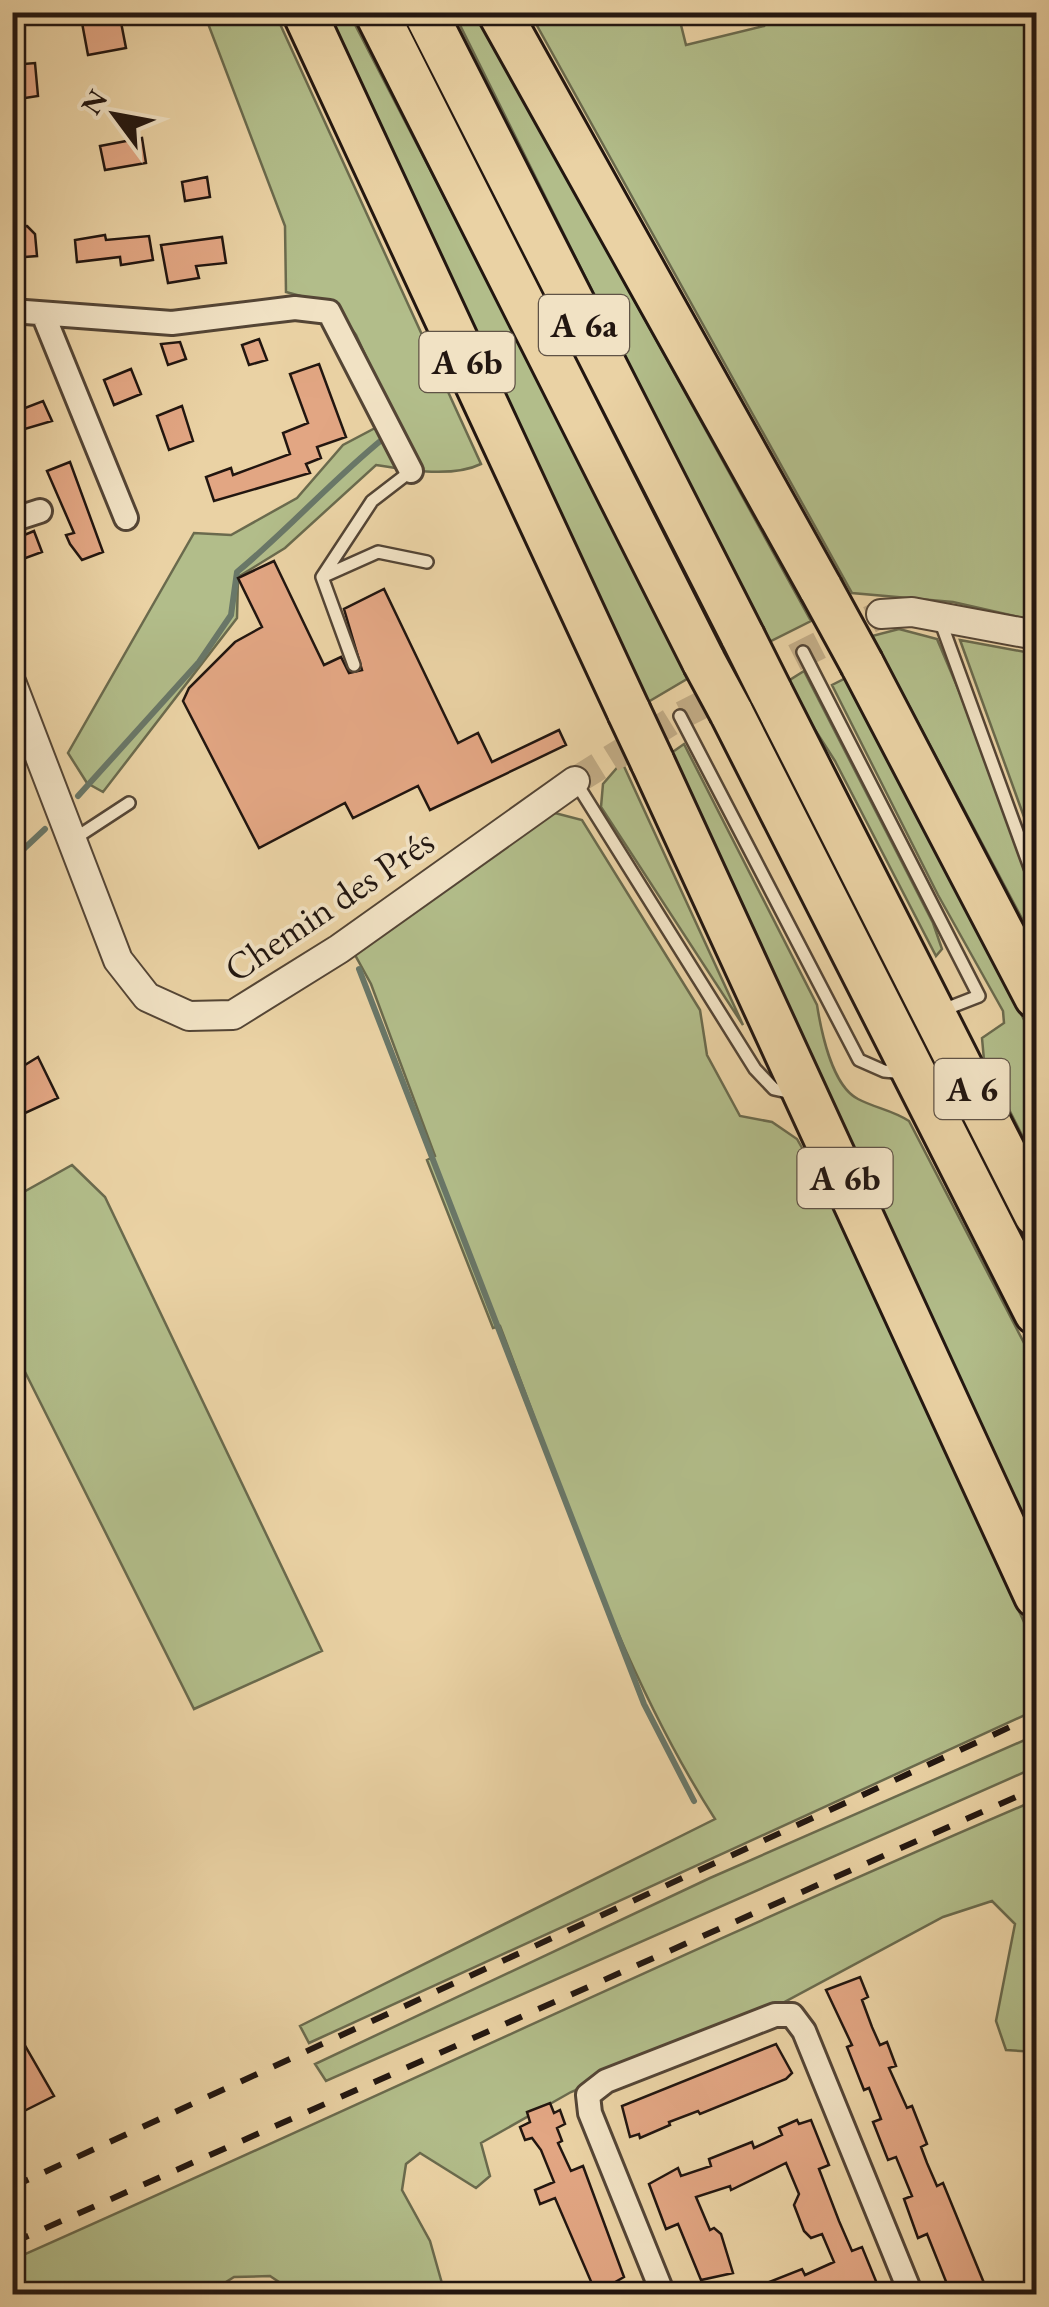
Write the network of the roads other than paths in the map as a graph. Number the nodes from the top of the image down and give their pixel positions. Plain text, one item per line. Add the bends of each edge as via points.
1 (304, 12) edge
2 (376, 12) edge
3 (425, 12) edge
4 (499, 12) edge
5 (12, 310) edge
6 (43, 314) junction
7 (411, 471) joint
8 (40, 510) dead end
9 (126, 518) dead end
10 (12, 520) edge
11 (427, 562) dead end
12 (322, 577) junction
13 (881, 614) tunnel mouth
14 (938, 616) junction
15 (1036, 634) edge
16 (803, 652) dead end
17 (354, 665) dead end
18 (12, 684) edge
19 (680, 716) dead end
20 (575, 781) joint
21 (129, 803) dead end
22 (73, 840) junction
23 (1036, 884) edge
24 (908, 963) joint
25 (1036, 997) edge
26 (934, 1014) junction
27 (916, 1073) junction
28 (808, 1096) junction
29 (964, 1170) joint
30 (1036, 1216) edge
31 (1036, 1312) edge
32 (1036, 1596) edge
33 (664, 2294) edge
34 (911, 2294) edge

1 - 28 highway, A 6b, bridge
2 - 27 highway, A 6a, bridge
3 - 24 highway, A 6a, bridge
4 - 25 highway, bridge via 822,589
5 - 6 street
6 - 7 street via 172,324 295,308 328,312
6 - 9 street
7 - 12 lane via 372,501
8 - 10 street
11 - 12 lane via 378,552
12 - 17 lane
13 - 14 street
14 - 15 street
14 - 23 lane
16 - 26 lane via 979,996
18 - 22 street, Chemin des Prés
19 - 27 lane via 858,1060 884,1072
20 - 22 street, Chemin des Prés via 233,1015 189,1016 147,998 118,960
20 - 28 lane via 755,1070 774,1089
21 - 22 lane
24 - 26 highway, A 6
26 - 30 highway, A 6
27 - 29 highway, A 6a
28 - 32 highway, A 6b
29 - 31 highway, A 6
33 - 34 street via 588,2095 741,2028 792,2015

